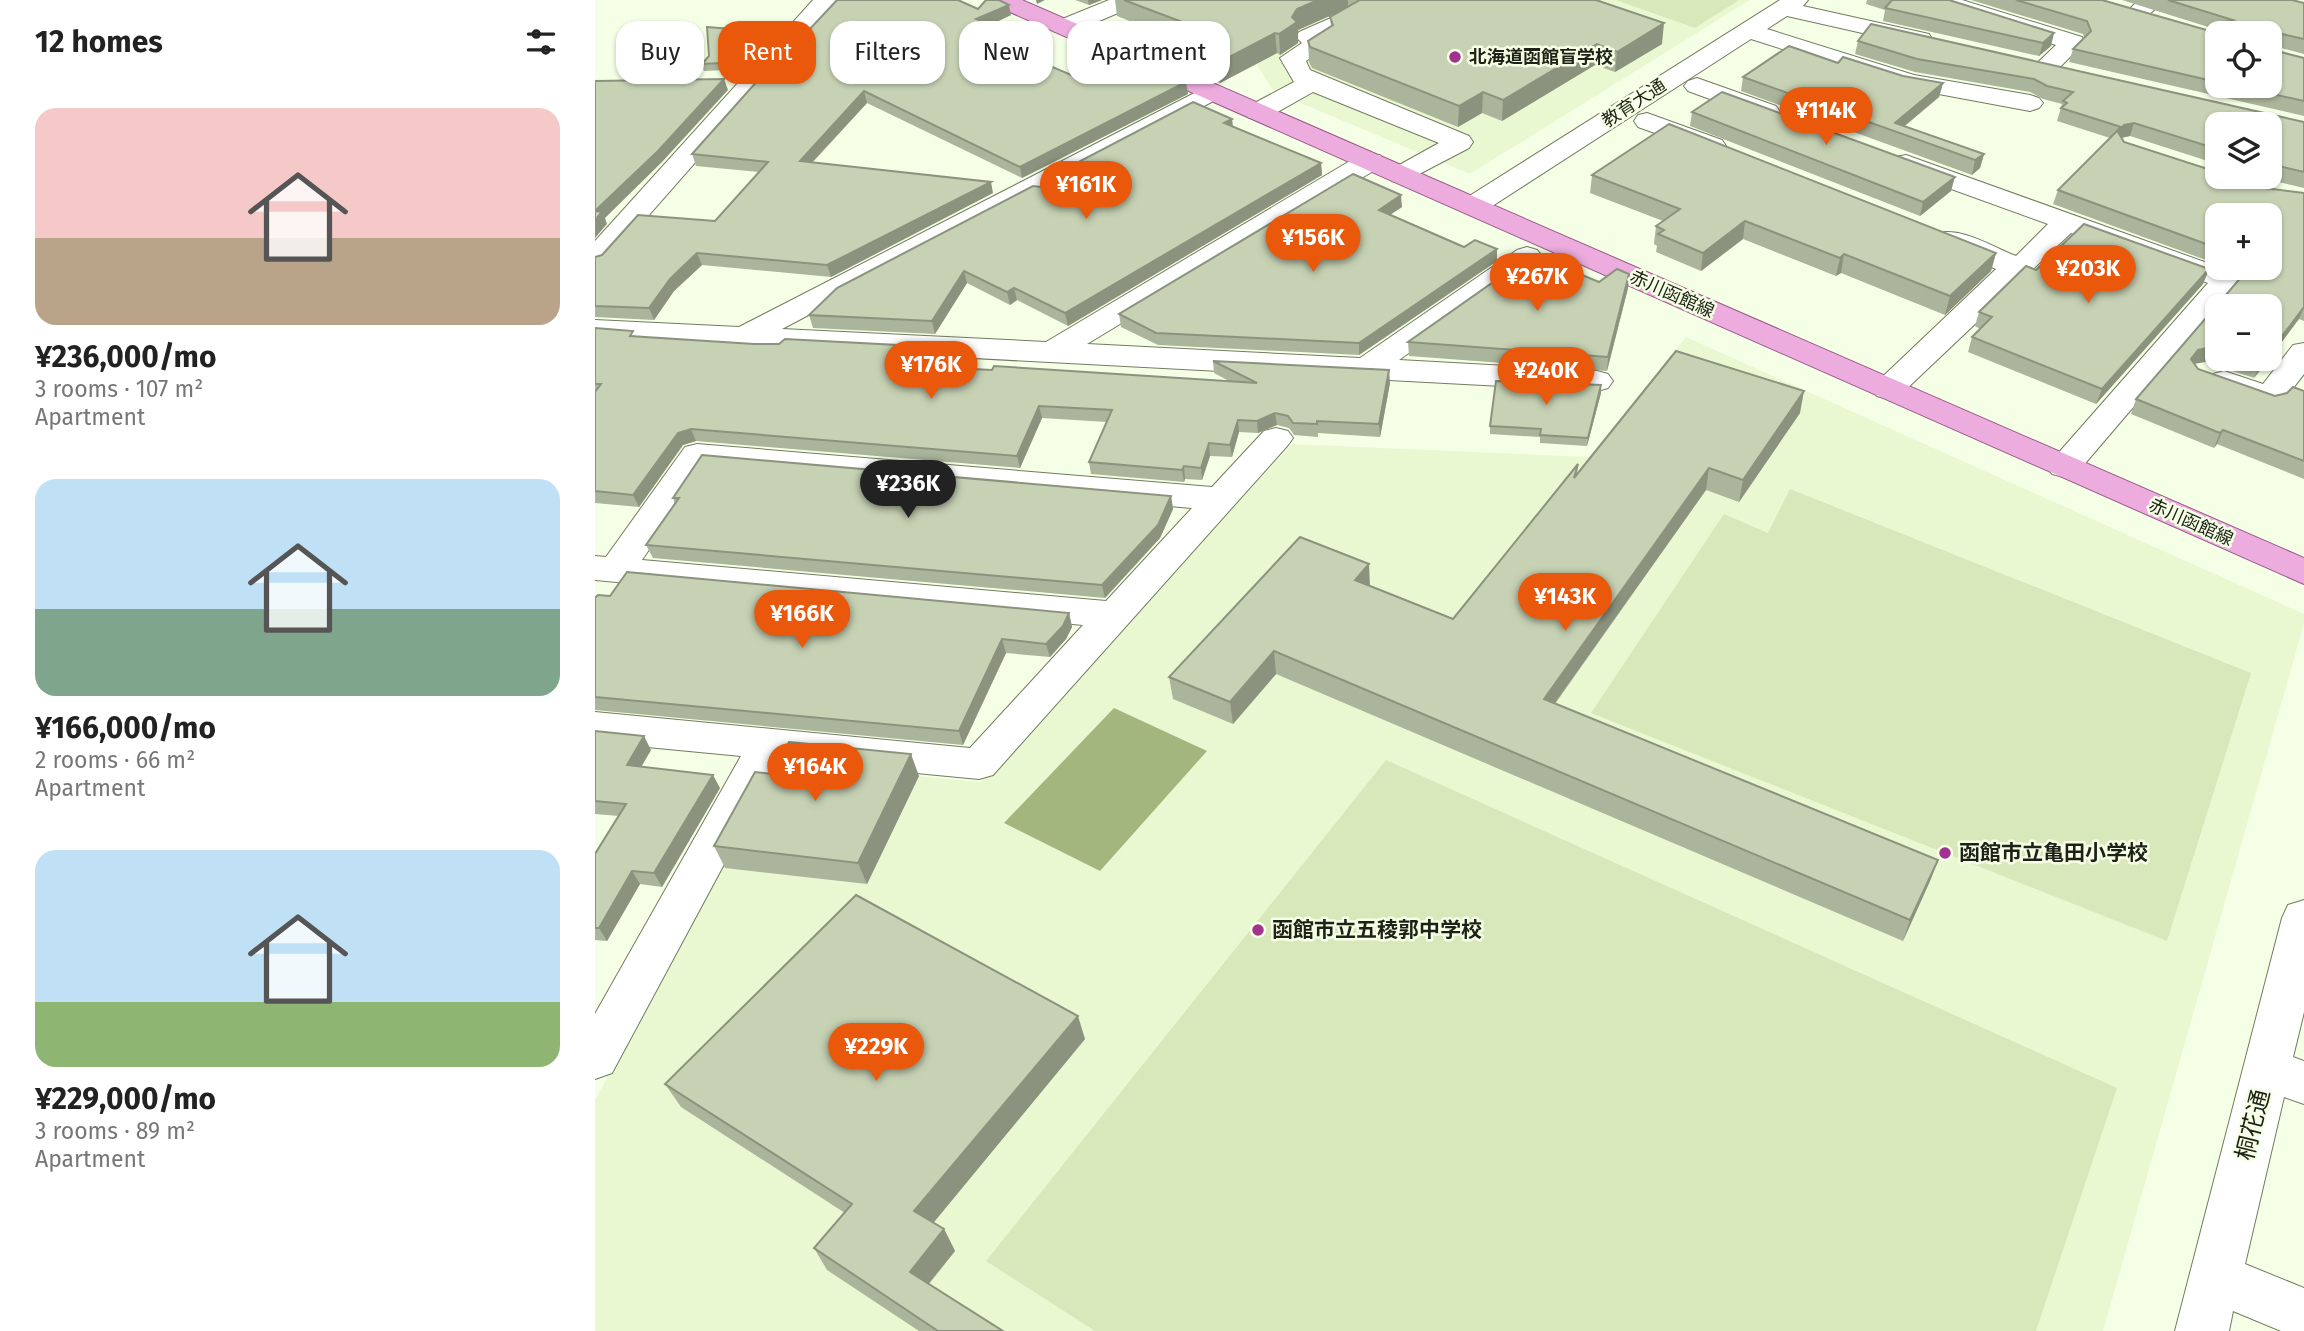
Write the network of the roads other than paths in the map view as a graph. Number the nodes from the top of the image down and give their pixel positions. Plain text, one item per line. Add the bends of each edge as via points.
1 (826, 0) edge
2 (1002, 0) edge
3 (1096, 0) edge
4 (1129, 0) edge
5 (1937, 0) edge
6 (1790, 4) edge
7 (2112, 7) edge
8 (2150, 12) edge
9 (1349, 16) edge
10 (807, 21) edge
11 (1076, 21) edge
12 (1080, 21) edge
13 (1067, 22) edge
14 (1746, 30) junction
15 (1941, 44) edge
16 (2019, 61) edge
17 (2046, 67) junction
18 (2073, 74) edge
19 (1313, 82) junction
20 (751, 84) edge
21 (1196, 84) edge
22 (1697, 86) dead end
23 (1212, 92) junction
24 (2030, 103) dead end
25 (1258, 112) junction
26 (1786, 119) edge
27 (1647, 121) dead end
28 (1875, 152) edge
29 (1735, 155) edge
30 (1370, 161) junction
31 (1402, 175) junction
32 (1473, 206) junction
33 (2066, 222) junction
34 (1927, 230) edge
35 (1527, 256) edge
36 (595, 259) edge
37 (2016, 267) junction
38 (595, 329) edge
39 (747, 335) junction
40 (1054, 351) junction
41 (2304, 352) edge
42 (1367, 368) junction
43 (2204, 373) edge
44 (1597, 381) dead end
45 (1888, 389) junction
46 (1276, 439) dead end
47 (2064, 466) junction
48 (1221, 499) junction
49 (606, 569) edge
50 (2304, 572) edge
51 (1114, 615) junction
52 (595, 727) edge
53 (769, 743) junction
54 (2304, 918) edge
55 (611, 999) edge
56 (595, 1058) edge
57 (2285, 1076) edge
58 (2215, 1278) junction
59 (2304, 1314) edge
60 (2202, 1331) edge

1 - 10 street
2 - 13 main road, 赤川函館線
3 - 11 street
4 - 12 street
5 - 17 street via 2073,42
6 - 14 street, 教育大通
6 - 15 street
7 - 8 street
9 - 19 street via 1308,37 1321,43 1292,58 1299,74
14 - 24 street via 1910,82
14 - 32 street, 教育大通
16 - 17 street
17 - 18 street
19 - 25 street
19 - 31 street via 1460,142
20 - 36 street
21 - 23 main road, 赤川函館線
22 - 26 street
23 - 25 main road, 赤川函館線
23 - 39 street
25 - 30 main road, 赤川函館線
27 - 29 street
28 - 33 street
30 - 31 main road, 赤川函館線
30 - 40 street
31 - 32 main road, 赤川函館線
32 - 45 main road, 赤川函館線
33 - 37 street via 2023,266
33 - 47 street via 2227,281
34 - 37 street
35 - 42 street
37 - 45 street
38 - 39 street
39 - 40 street
40 - 42 street
41 - 43 street via 2269,398
42 - 44 street
45 - 47 main road, 赤川函館線
46 - 48 street
47 - 50 main road, 赤川函館線
48 - 49 street via 697,455
48 - 51 street
49 - 51 street
51 - 53 street via 979,764
52 - 53 street
53 - 55 street
54 - 57 street, 桐花通
55 - 56 street
57 - 58 street, 桐花通
58 - 59 street
58 - 60 street, 桐花通

